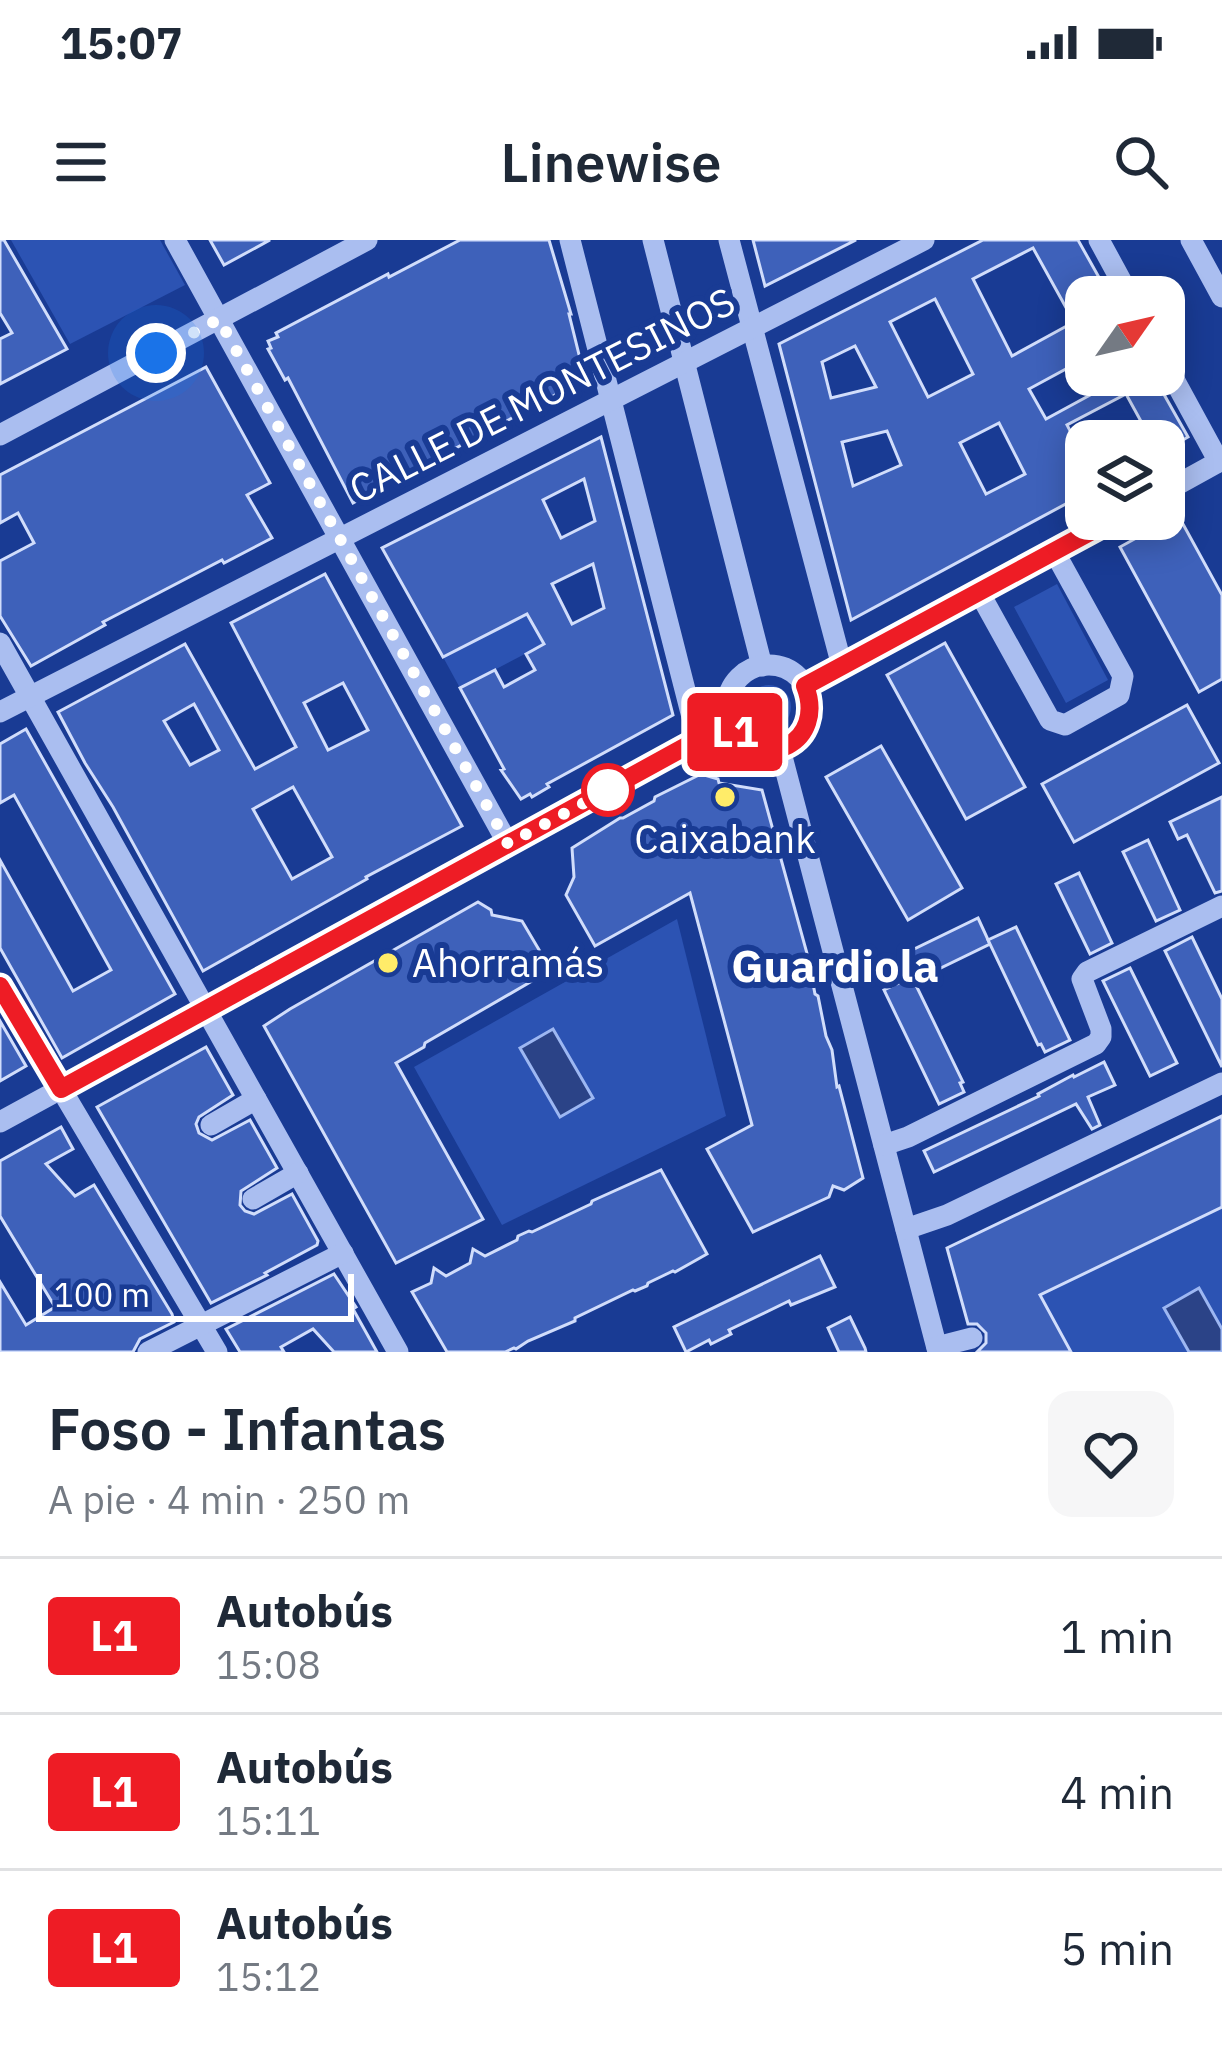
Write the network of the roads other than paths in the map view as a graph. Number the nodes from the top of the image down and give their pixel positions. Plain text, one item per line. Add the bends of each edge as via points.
1 (175, 240) edge
2 (367, 240) edge
3 (571, 240) edge
4 (653, 240) edge
5 (729, 240) edge
6 (924, 240) edge
7 (1099, 240) edge
8 (1191, 240) edge
9 (323, 250) edge
10 (1119, 276) edge
11 (1222, 297) edge
12 (219, 319) junction
13 (751, 328) junction
14 (685, 362) junction
15 (1182, 396) edge
16 (610, 400) junction
17 (0, 435) edge
18 (1217, 467) edge
19 (1185, 482) edge
20 (339, 538) junction
21 (1075, 540) edge
22 (1054, 551) junction
23 (980, 592) junction
24 (0, 643) edge
25 (762, 666) junction
26 (842, 666) junction
27 (805, 686) junction
28 (30, 696) junction
29 (0, 712) edge
30 (730, 724) junction
31 (703, 737) junction
32 (780, 748) junction
33 (508, 844) junction
34 (1222, 906) edge
35 (0, 986) edge
36 (206, 1010) junction
37 (1222, 1083) edge
38 (61, 1089) junction
39 (256, 1099) junction
40 (0, 1122) edge
41 (211, 1124) dead end
42 (884, 1145) junction
43 (298, 1173) junction
44 (253, 1198) dead end
45 (907, 1229) junction
46 (343, 1253) junction
47 (201, 1325) junction
48 (971, 1338) dead end
49 (938, 1350) edge
50 (148, 1352) edge
51 (217, 1352) edge
52 (398, 1352) edge

1 - 12 street
2 - 9 street
3 - 16 street
4 - 14 street
5 - 13 street
6 - 13 street, CALLE DE MONTESINOS
7 - 10 street
8 - 11 street
9 - 12 street
12 - 17 street
12 - 20 street
13 - 14 street, CALLE DE MONTESINOS
13 - 26 street
14 - 16 street, CALLE DE MONTESINOS
14 - 25 street
15 - 18 street
16 - 20 street, CALLE DE MONTESINOS
16 - 31 street
18 - 19 street
20 - 28 street, CALLE DE MONTESINOS
20 - 33 street
21 - 22 street
22 - 23 street
22 - 23 street via 1123,676 1119,695 1065,725 1050,720
23 - 26 street
24 - 28 street
25 - 27 street via 788,670
25 - 30 street via 734,683
26 - 27 street
27 - 32 street via 808,724
28 - 29 street, CALLE DE MONTESINOS
28 - 36 street
30 - 31 street
30 - 32 street via 756,748
31 - 33 street
32 - 42 street
33 - 36 street
34 - 42 street via 1087,972 1082,979 1101,1028 1096,1044
35 - 38 street
36 - 38 street
36 - 39 street
37 - 45 street
38 - 40 street
38 - 47 street
39 - 41 street
39 - 43 street
42 - 45 street
43 - 44 street
43 - 46 street
45 - 49 street
46 - 47 street
46 - 52 street
47 - 50 street
47 - 51 street
48 - 49 street

